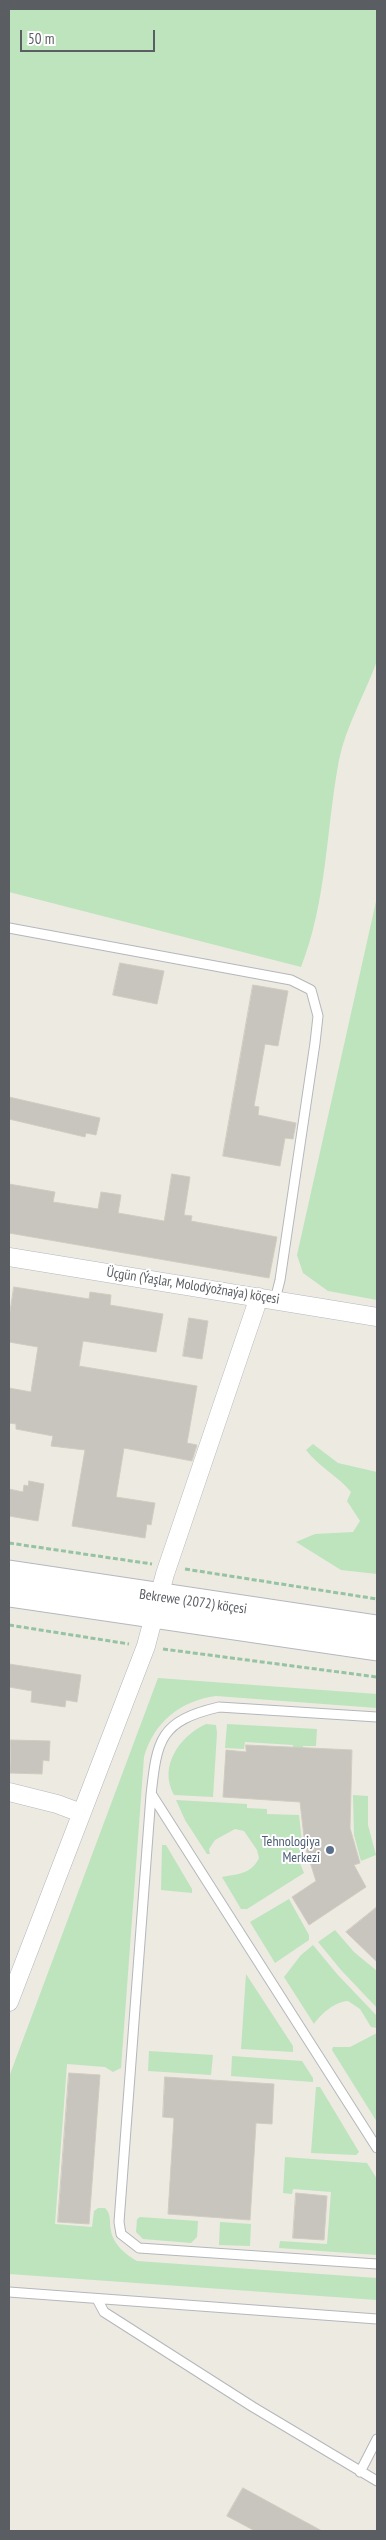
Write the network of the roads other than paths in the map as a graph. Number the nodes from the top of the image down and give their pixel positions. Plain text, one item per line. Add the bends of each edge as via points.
1 (9, 928) edge
2 (9, 1257) edge
3 (267, 1298) junction
4 (377, 1317) edge
5 (9, 1573) edge
6 (9, 1594) edge
7 (157, 1607) junction
8 (377, 1628) edge
9 (377, 1648) edge
10 (377, 1717) edge
11 (9, 1792) edge
12 (152, 1795) junction
13 (81, 1813) junction
14 (9, 2002) edge
15 (377, 2148) edge
16 (377, 2264) edge
17 (9, 2292) edge
18 (97, 2299) junction
19 (377, 2319) edge
20 (377, 2439) edge
21 (360, 2472) junction
22 (377, 2481) edge

1 - 3 lane via 291,980 311,990 318,1016 315,1042 280,1280
2 - 3 street, Üçgün (Ýaşlar, Molodýožnaýa) köçesi
3 - 4 street, Üçgün (Ýaşlar, Molodýožnaýa) köçesi
3 - 7 street via 167,1566
5 - 7 main road, Bekrewe (2072) köçesi
6 - 7 main road, Bekrewe (2072) köçesi
7 - 8 main road, Bekrewe (2072) köçesi
7 - 9 main road, Bekrewe (2072) köçesi
7 - 13 street via 146,1646
10 - 12 lane via 219,1707 198,1712 181,1720 161,1741 156,1754
11 - 13 street
12 - 15 lane
12 - 16 lane via 119,2222 121,2234 139,2248
13 - 14 street
17 - 18 lane
18 - 19 lane
18 - 21 lane via 104,2312
20 - 21 lane
21 - 22 lane

